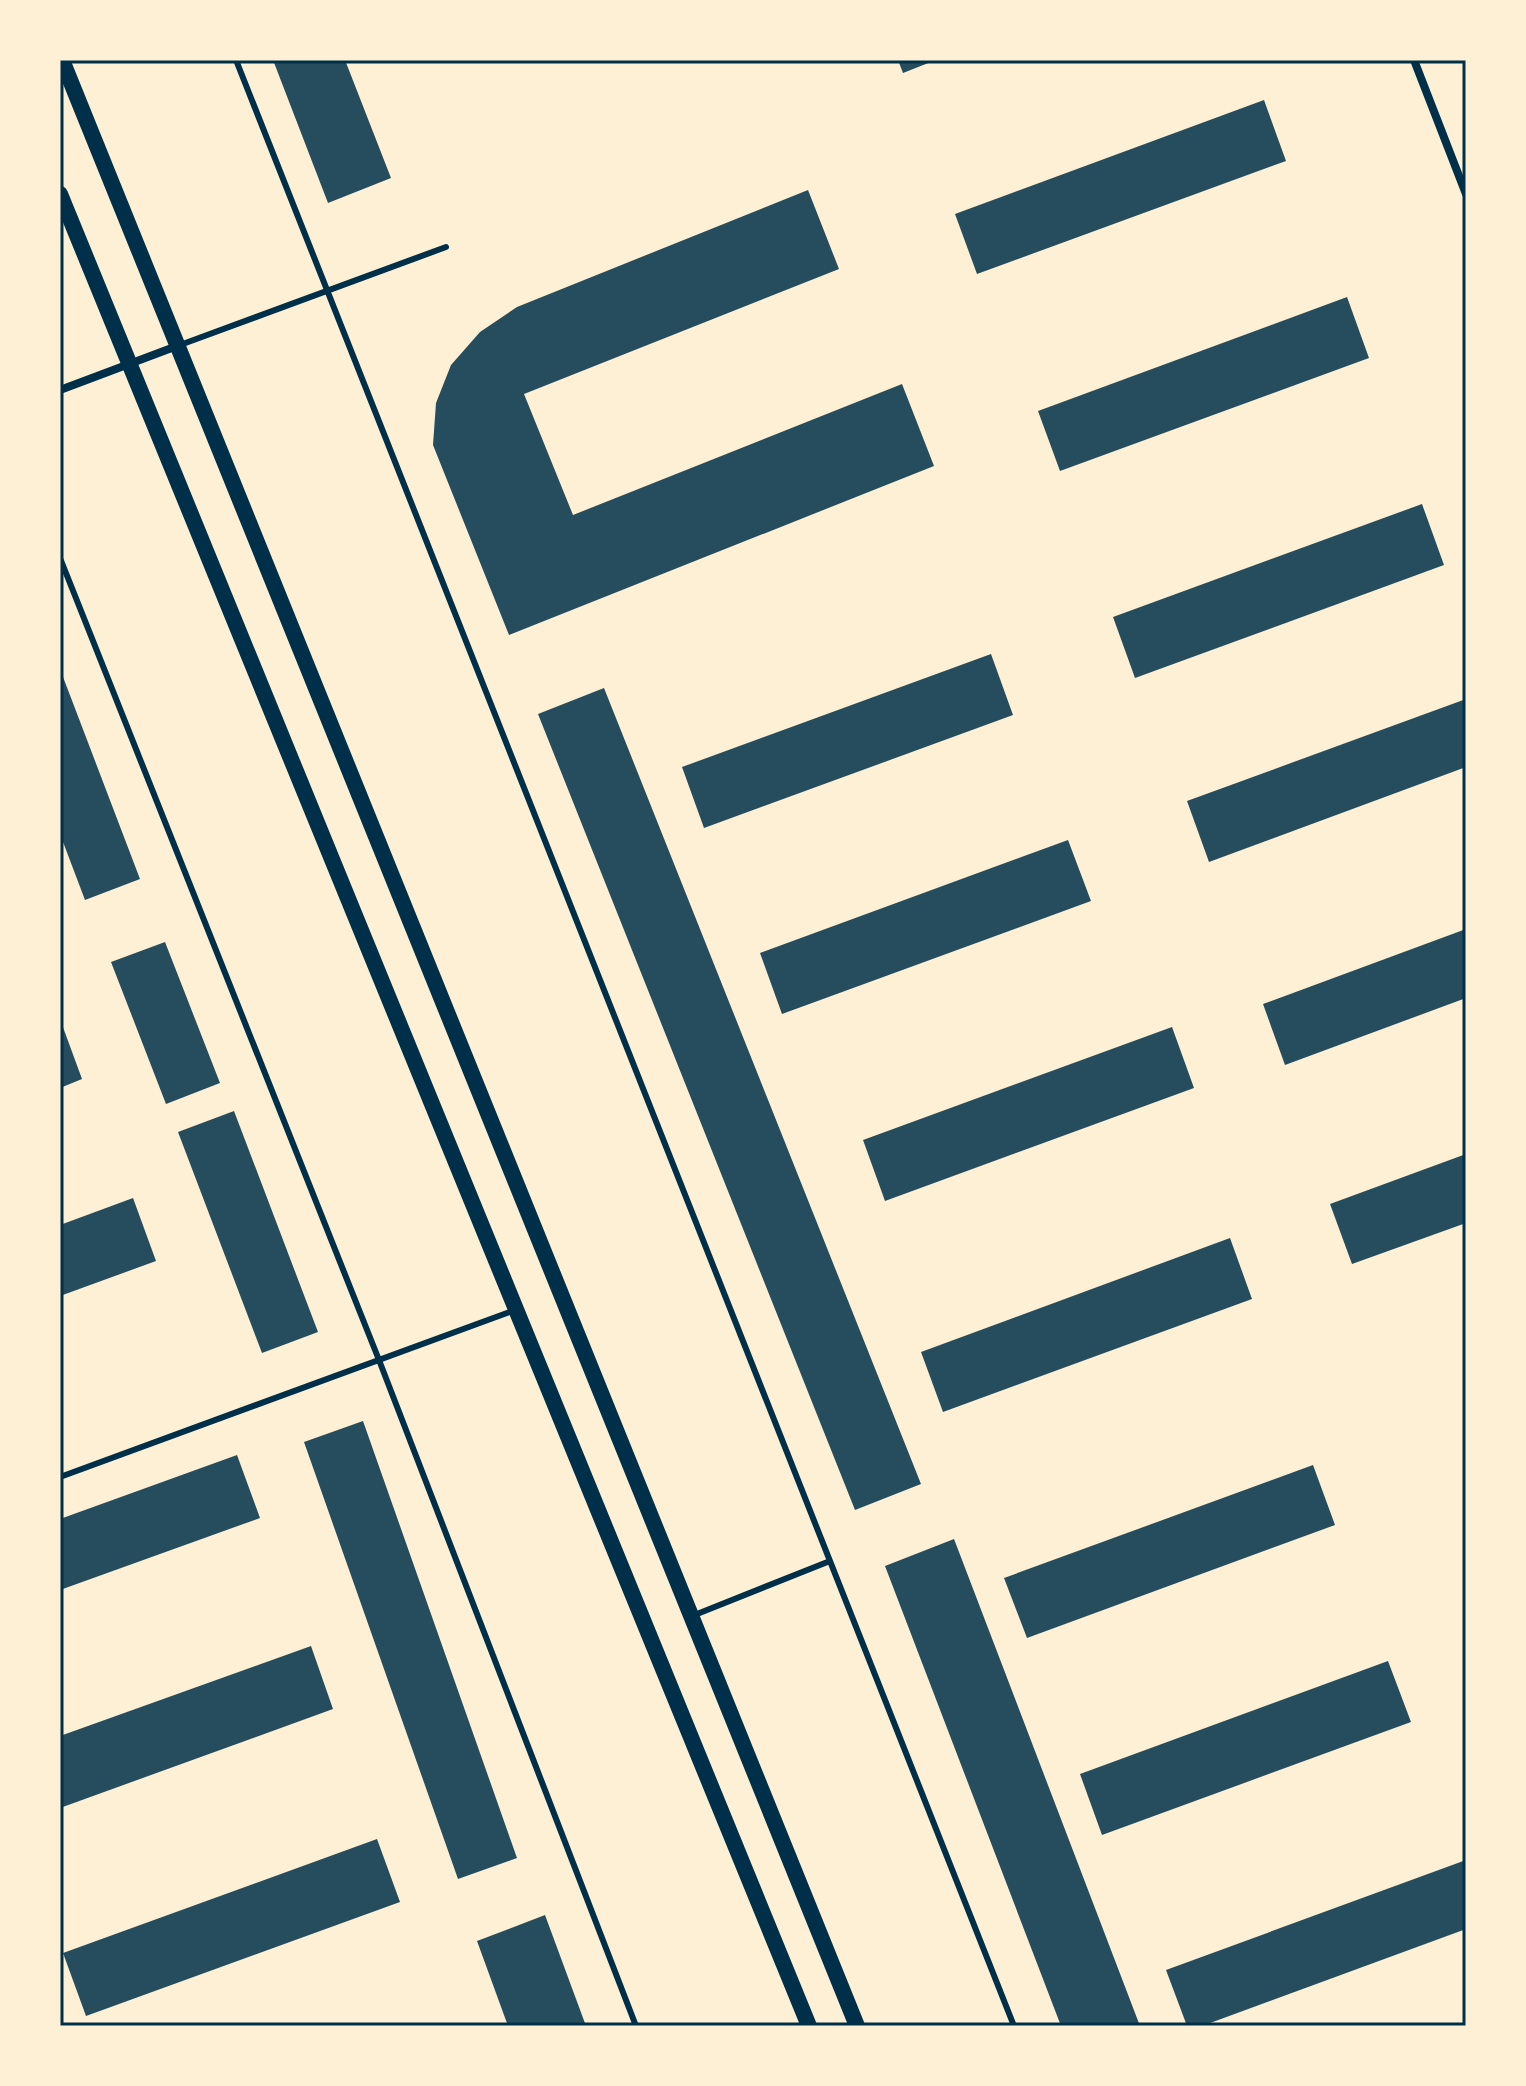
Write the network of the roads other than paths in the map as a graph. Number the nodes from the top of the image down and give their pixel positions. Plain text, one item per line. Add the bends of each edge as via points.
1 (62, 60) edge
2 (236, 60) edge
3 (1414, 60) edge
4 (60, 194) edge
5 (1466, 194) edge
6 (446, 247) dead end
7 (327, 291) junction
8 (177, 346) junction
9 (128, 364) junction
10 (60, 390) edge
11 (60, 558) edge
12 (515, 1310) junction
13 (379, 1360) junction
14 (60, 1477) edge
15 (830, 1561) junction
16 (691, 1617) junction
17 (636, 2026) edge
18 (809, 2026) edge
19 (857, 2026) edge
20 (1014, 2026) edge

1 - 8 main road
2 - 7 lane
3 - 5 street
4 - 9 main road
6 - 7 lane
7 - 8 lane
7 - 15 lane
8 - 9 street
8 - 16 main road
9 - 10 street
9 - 12 main road
11 - 13 lane
12 - 13 lane
12 - 18 main road
13 - 14 lane
13 - 17 lane
15 - 16 lane
15 - 20 lane
16 - 19 main road

